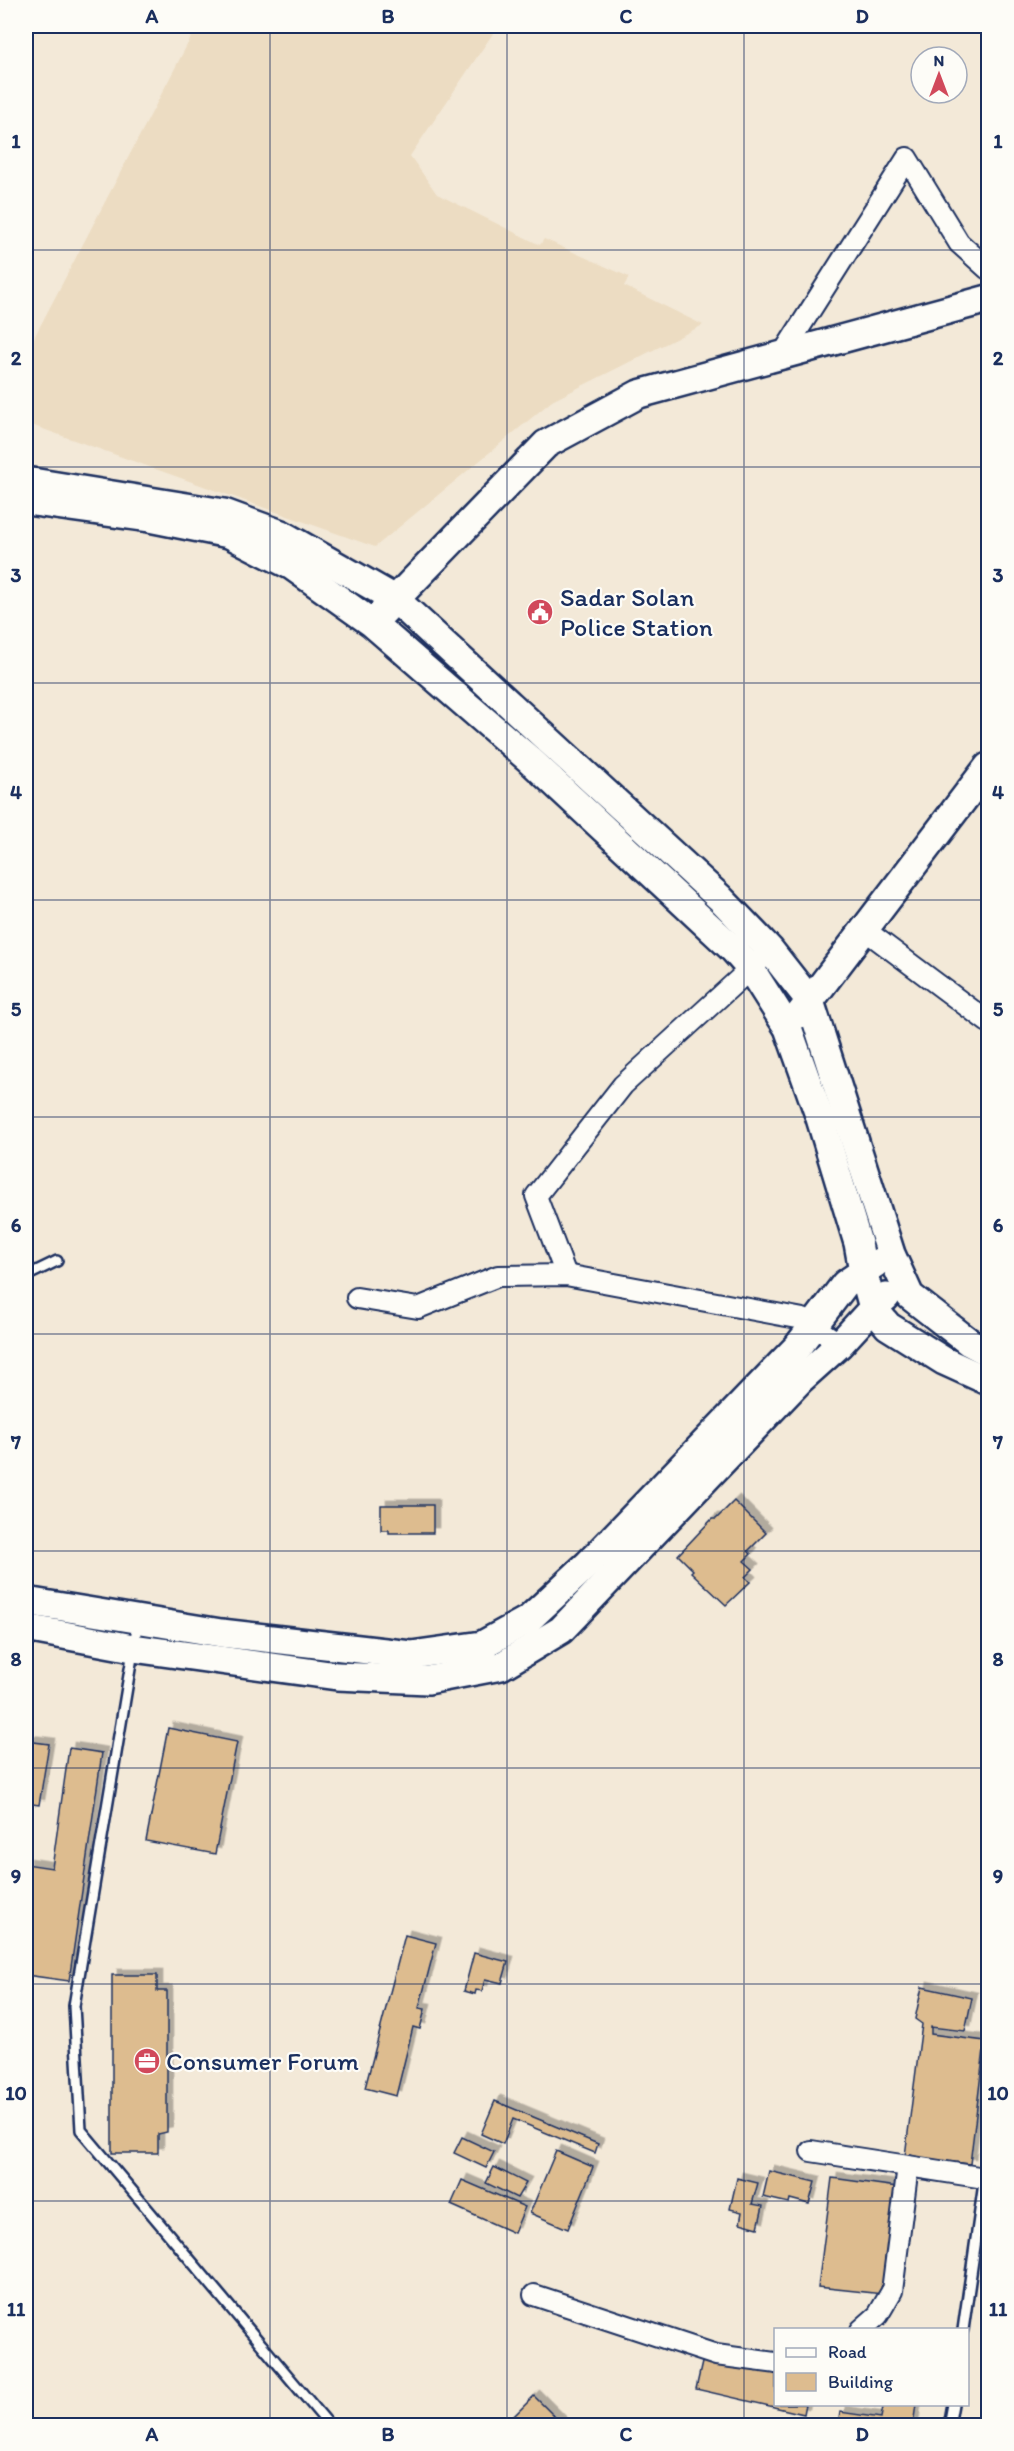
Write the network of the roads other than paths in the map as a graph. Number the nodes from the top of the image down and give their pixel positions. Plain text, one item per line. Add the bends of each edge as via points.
1 (988, 269) edge
2 (988, 299) edge
3 (782, 355) junction
4 (26, 481) edge
5 (26, 501) edge
6 (395, 599) junction
7 (372, 623) junction
8 (988, 767) edge
9 (865, 930) junction
10 (770, 950) junction
11 (750, 968) junction
12 (810, 1001) junction
13 (988, 1022) edge
14 (788, 1028) junction
15 (891, 1254) junction
16 (57, 1262) dead end
17 (863, 1271) junction
18 (566, 1275) junction
19 (26, 1276) edge
20 (904, 1282) junction
21 (357, 1298) dead end
22 (873, 1308) junction
23 (814, 1326) junction
24 (840, 1344) junction
25 (988, 1352) edge
26 (988, 1381) edge
27 (26, 1601) edge
28 (138, 1619) junction
29 (26, 1628) edge
30 (134, 1648) junction
31 (810, 2151) dead end
32 (988, 2155) edge
33 (908, 2166) junction
34 (985, 2178) junction
35 (534, 2295) dead end
36 (863, 2328) edge
37 (963, 2328) edge
38 (774, 2363) edge
39 (952, 2406) edge
40 (330, 2426) edge
41 (950, 2426) edge

1 - 3 street via 959,243 907,158
2 - 3 street
3 - 6 street via 639,394 546,444
4 - 6 street via 224,513 281,534
5 - 7 street via 229,534 292,566
6 - 7 street
6 - 10 street via 720,898
7 - 11 street via 530,760
8 - 9 street
9 - 12 street
9 - 13 street
10 - 11 street
10 - 12 street
11 - 14 street
11 - 18 street via 623,1085 536,1196
12 - 14 street
12 - 15 street
14 - 17 street via 830,1152
15 - 17 street
15 - 20 street
16 - 19 lane
17 - 22 street
17 - 23 street via 845,1284
18 - 21 street via 498,1276 418,1308
18 - 23 street via 803,1319
20 - 22 street
20 - 25 street via 910,1296
22 - 24 street
22 - 26 street via 888,1326 944,1361
23 - 24 street
23 - 28 street via 588,1564 529,1618 482,1645 411,1655 221,1633
24 - 30 street via 801,1379 561,1630 501,1666 428,1680 337,1676
27 - 28 street
28 - 30 lane
29 - 30 street
30 - 40 lane via 74,2006 81,2130
31 - 33 street
32 - 34 lane
33 - 34 street
33 - 36 street via 892,2291 878,2315
34 - 37 lane
35 - 38 street via 716,2355
39 - 41 lane

